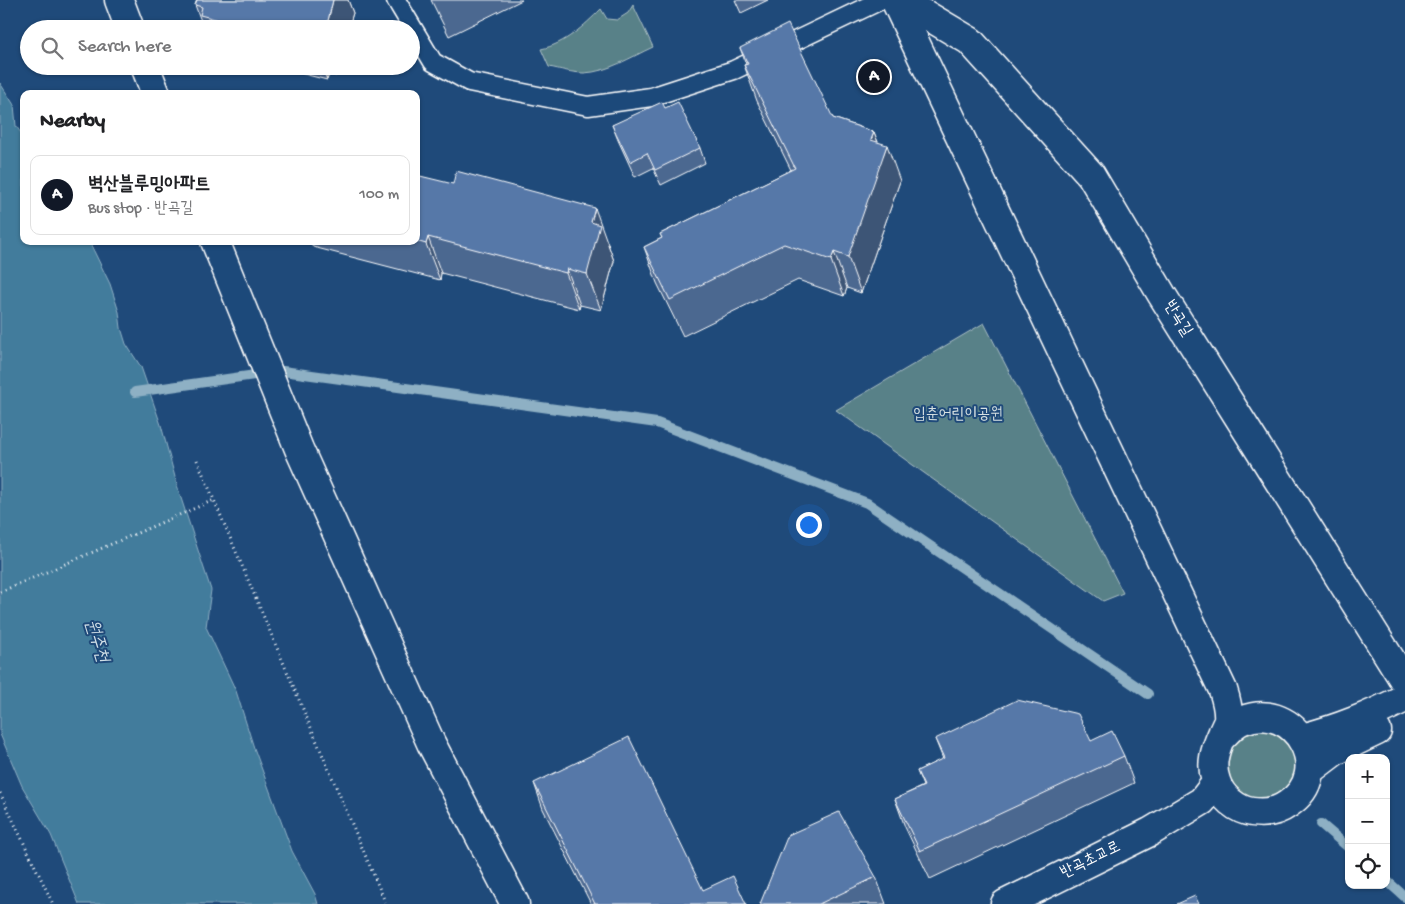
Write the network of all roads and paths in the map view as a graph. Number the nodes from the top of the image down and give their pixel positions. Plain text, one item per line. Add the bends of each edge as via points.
1 (119, 0) edge
2 (396, 0) edge
3 (881, 0) edge
4 (895, 0) edge
5 (901, 0) edge
6 (127, 20) edge
7 (408, 20) edge
8 (420, 40) edge
9 (149, 75) edge
10 (154, 90) edge
11 (217, 245) edge
12 (197, 460) dead end
13 (214, 500) junction
14 (0, 592) edge
15 (1405, 682) edge
16 (1223, 690) junction
17 (1405, 698) edge
18 (1259, 716) junction
19 (1405, 720) edge
20 (1302, 738) junction
21 (1220, 739) junction
22 (1310, 770) junction
23 (1216, 783) junction
24 (0, 793) edge
25 (1236, 806) junction
26 (1150, 832) junction
27 (53, 904) edge
28 (386, 904) edge
29 (515, 904) edge
30 (1005, 904) edge

1 - 6 street
2 - 7 lane
3 - 8 lane via 734,70 652,97 588,106 469,82 433,62
4 - 16 street
5 - 15 street, 반곡길 via 970,41 1091,175 1162,295
9 - 10 street
11 - 29 street via 299,450 431,743
12 - 13 path
13 - 14 path
13 - 28 path
16 - 18 street
16 - 21 street via 1228,721
17 - 20 street via 1344,726
18 - 20 street via 1287,723
18 - 21 street via 1243,720
19 - 22 street via 1335,752
20 - 22 street via 1309,754
21 - 23 street via 1214,753
22 - 25 street via 1305,786 1295,800 1281,809 1250,812
23 - 25 street
23 - 26 street via 1202,801
24 - 27 path
25 - 26 street via 1214,808
26 - 30 street, 반곡초교로

